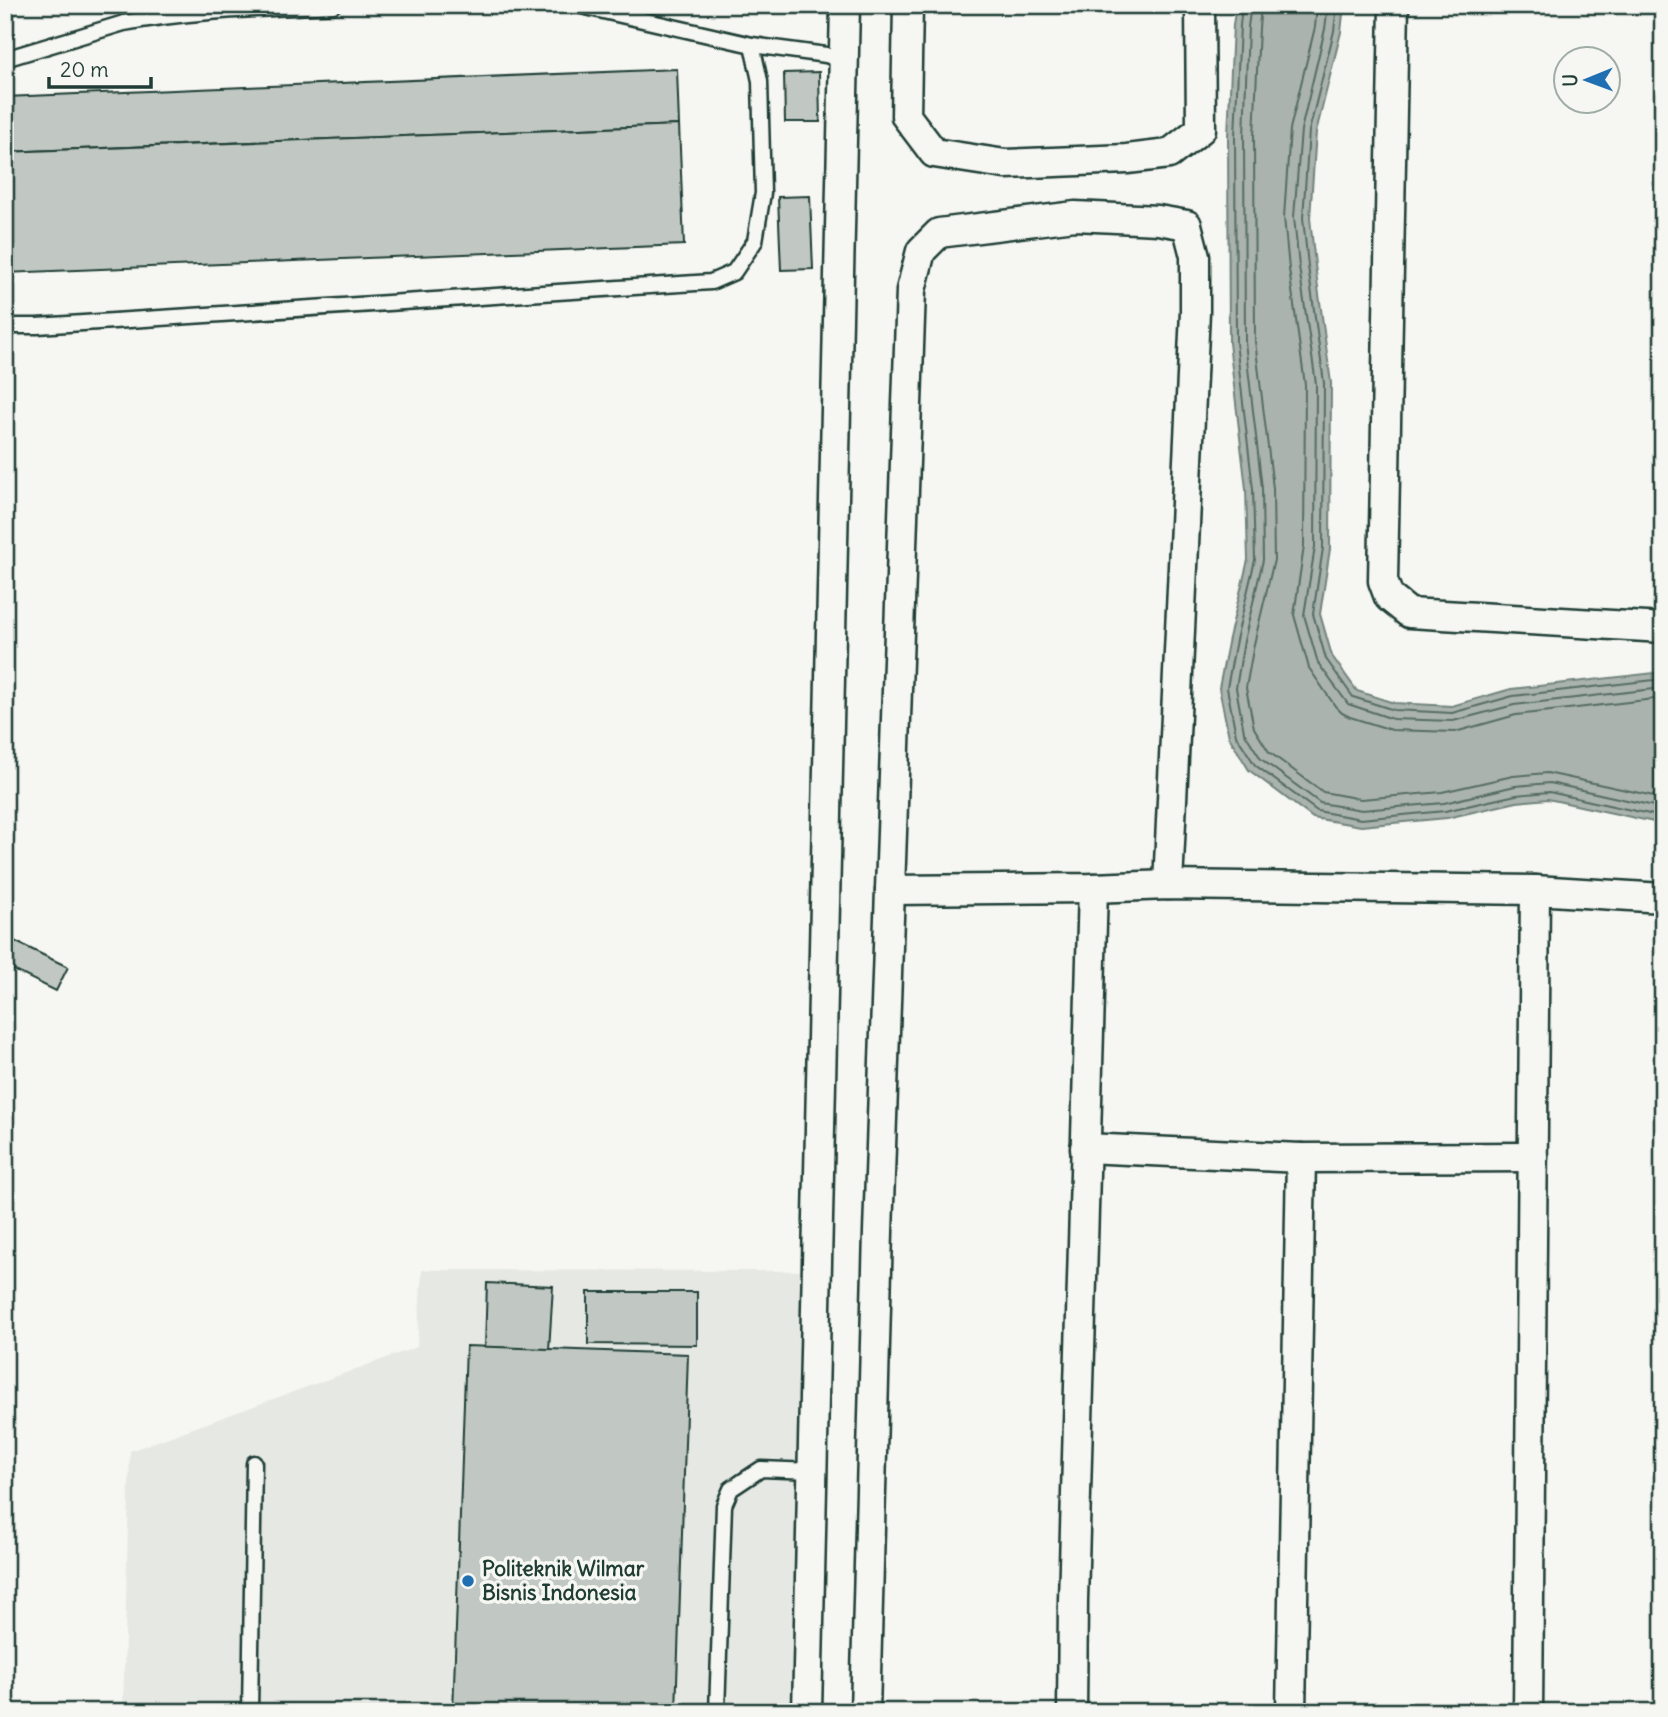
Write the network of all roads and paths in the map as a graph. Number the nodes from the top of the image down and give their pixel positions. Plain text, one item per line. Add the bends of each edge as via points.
1 (333, 5) edge
2 (577, 5) edge
3 (845, 5) edge
4 (908, 5) edge
5 (1199, 5) edge
6 (1394, 5) edge
7 (752, 45) junction
8 (5, 59) edge
9 (844, 61) junction
10 (5, 326) edge
11 (1663, 628) edge
12 (1168, 885) junction
13 (1093, 888) junction
14 (890, 890) junction
15 (1535, 890) junction
16 (1663, 898) edge
17 (1085, 1148) junction
18 (1533, 1157) junction
19 (1301, 1158) junction
20 (254, 1464) dead end
21 (812, 1471) junction
22 (250, 1712) edge
23 (717, 1712) edge
24 (807, 1712) edge
25 (865, 1712) edge
26 (1072, 1712) edge
27 (1291, 1712) edge
28 (1528, 1712) edge

1 - 8 lane via 138,20
2 - 7 lane
3 - 9 street
4 - 5 street via 906,116 934,153 1005,164 1170,154 1201,129
6 - 11 street via 1383,581 1389,597 1409,613
7 - 9 lane
7 - 10 lane via 760,81 763,193 755,241 734,272 711,282
9 - 21 street
12 - 13 street
12 - 14 street via 1195,256 1187,225 1075,216 939,233 921,251 911,290
12 - 15 street
13 - 14 street
13 - 17 street
14 - 25 street
15 - 16 street
15 - 18 street
17 - 19 street
17 - 26 street
18 - 19 street
18 - 28 street
19 - 27 street
20 - 22 lane
21 - 23 lane via 761,1469 731,1489 724,1505
21 - 24 street

